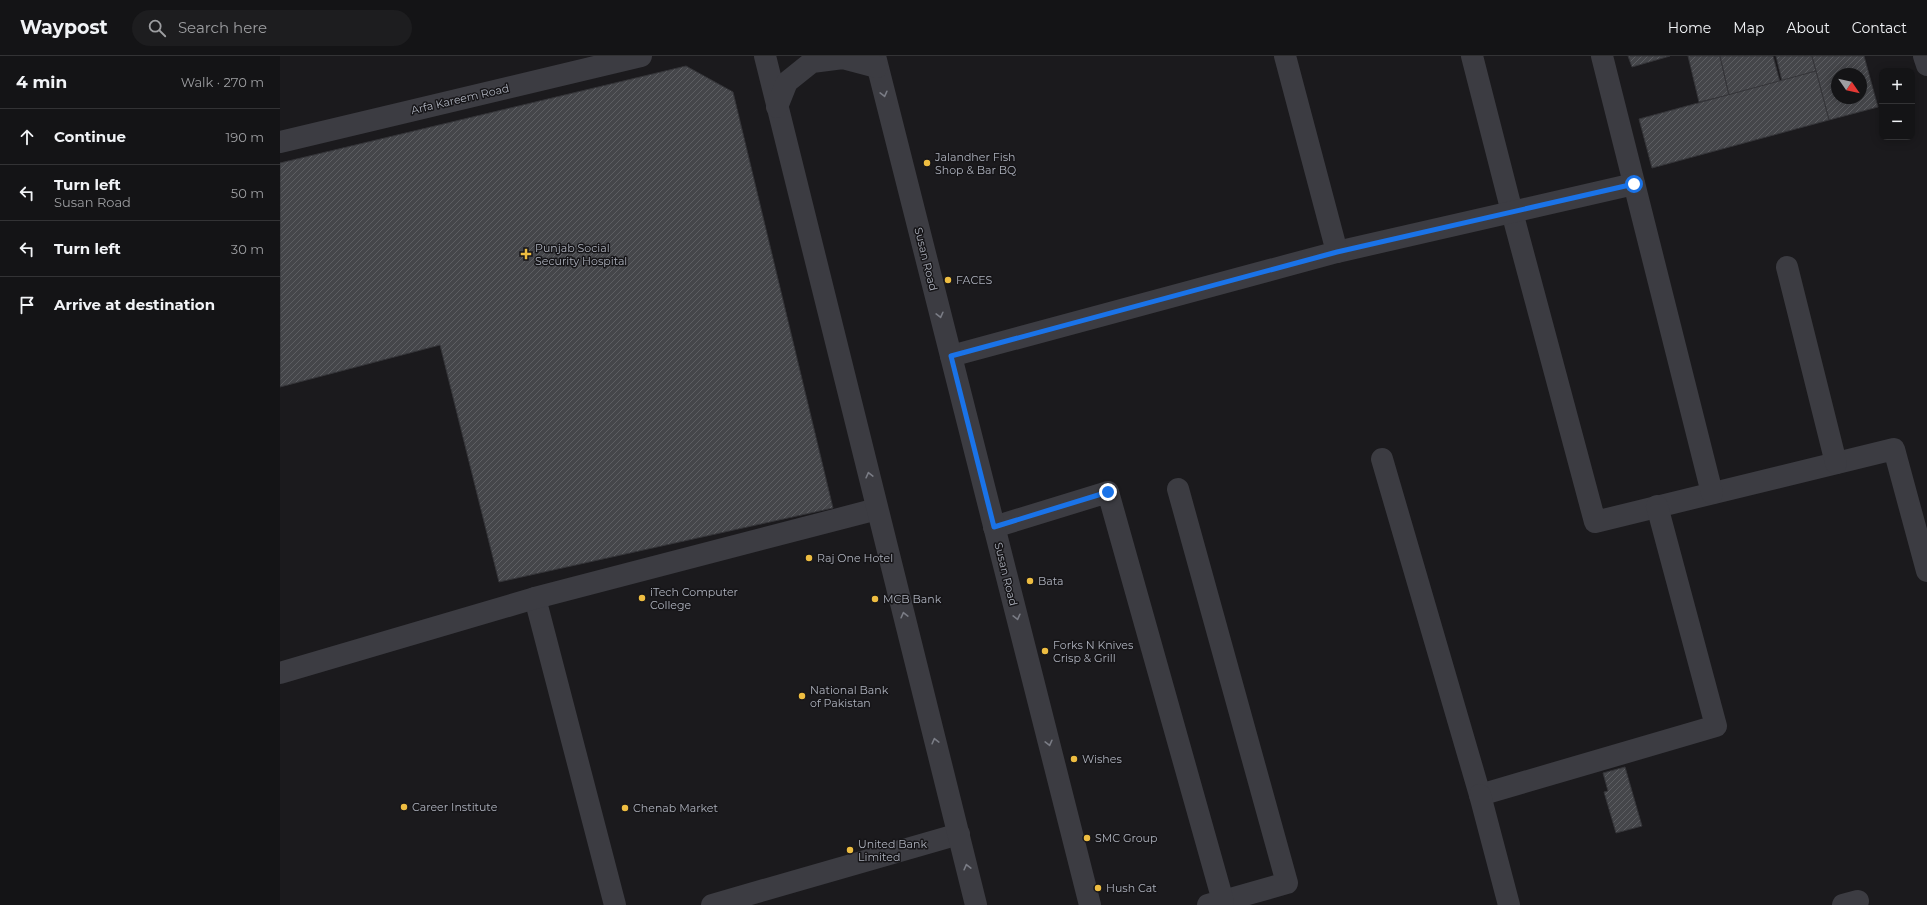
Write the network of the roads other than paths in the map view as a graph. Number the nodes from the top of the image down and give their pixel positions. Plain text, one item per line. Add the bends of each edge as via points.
1 (641, 56) edge
2 (765, 56) edge
3 (1285, 56) edge
4 (1472, 56) edge
5 (1602, 56) edge
6 (1924, 56) edge
7 (876, 62) edge
8 (1927, 65) edge
9 (777, 107) junction
10 (280, 142) edge
11 (1634, 184) junction
12 (1512, 212) junction
13 (1337, 252) junction
14 (1787, 267) dead end
15 (951, 356) junction
16 (1382, 459) dead end
17 (1836, 463) junction
18 (1178, 489) dead end
19 (1712, 493) junction
20 (1657, 506) junction
21 (877, 509) junction
22 (994, 527) junction
23 (1927, 571) edge
24 (535, 598) junction
25 (280, 673) edge
26 (1480, 795) junction
27 (958, 834) junction
28 (1216, 903) edge
29 (615, 905) edge
30 (712, 905) edge
31 (976, 905) edge
32 (1090, 905) edge
33 (1509, 905) edge

1 - 10 street, Arfa Kareem Road
2 - 9 street
3 - 13 street
4 - 12 street
5 - 11 street
6 - 8 street
7 - 9 street via 843,58 812,62 787,82
7 -> 15 street, Susan Road
21 -> 9 street
11 - 12 street
11 - 19 street
12 - 13 street
12 - 20 street via 1595,522
13 - 15 street
14 - 17 street
15 - 22 street, Susan Road
16 - 26 street
17 - 19 street
17 - 23 street via 1894,449
18 - 28 street via 1286,883
19 - 20 street
20 - 26 street via 1716,726
21 - 24 street
27 -> 21 street
22 - 28 street via 1108,492
22 -> 32 street, Susan Road
24 - 25 street
24 - 29 street
26 - 33 street
27 - 30 street
31 -> 27 street

